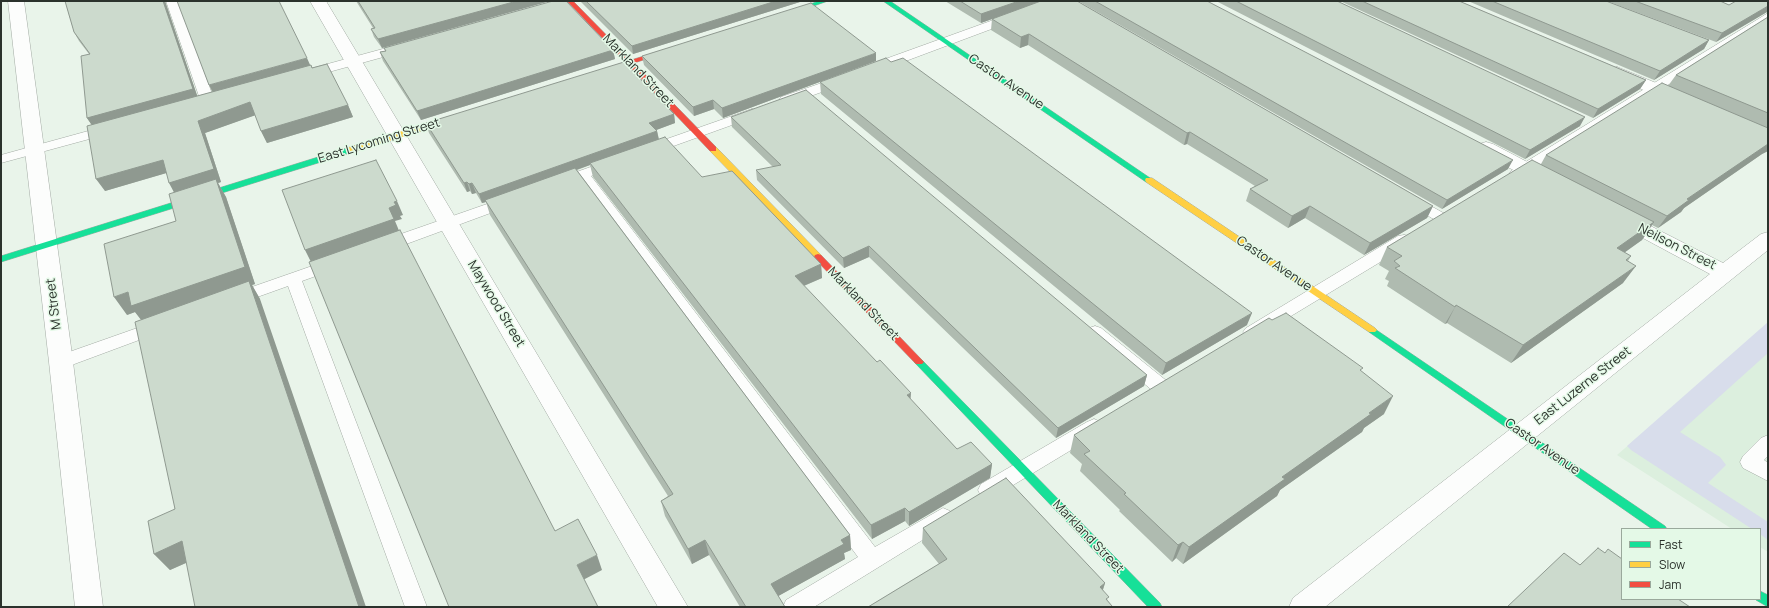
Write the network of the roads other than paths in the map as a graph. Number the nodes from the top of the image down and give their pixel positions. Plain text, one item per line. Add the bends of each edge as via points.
1 (16, 1) edge
2 (172, 1) edge
3 (318, 1) edge
4 (570, 1) edge
5 (826, 1) edge
6 (886, 1) edge
7 (1056, 1) edge
8 (554, 5) edge
9 (1766, 9) edge
10 (773, 18) edge
11 (946, 42) junction
12 (412, 45) edge
13 (683, 46) edge
14 (353, 61) junction
15 (630, 62) junction
16 (1603, 66) edge
17 (592, 74) edge
18 (292, 78) edge
19 (1654, 88) junction
20 (808, 92) junction
21 (223, 97) edge
22 (208, 102) junction
23 (820, 103) edge
24 (192, 106) edge
25 (1697, 106) edge
26 (464, 114) edge
27 (125, 124) edge
28 (698, 133) junction
29 (396, 136) junction
30 (1469, 139) edge
31 (35, 150) junction
32 (1, 159) edge
33 (1525, 168) junction
34 (582, 174) junction
35 (1499, 184) edge
36 (1559, 186) edge
37 (545, 188) edge
38 (1401, 194) edge
39 (522, 196) edge
40 (1608, 212) edge
41 (448, 223) junction
42 (47, 245) junction
43 (1764, 247) edge
44 (374, 249) edge
45 (352, 257) edge
46 (1, 260) edge
47 (1726, 273) junction
48 (293, 278) junction
49 (1317, 293) junction
50 (218, 305) edge
51 (174, 321) edge
52 (1082, 321) edge
53 (1235, 342) edge
54 (62, 362) junction
55 (1161, 387) edge
56 (1108, 418) edge
57 (1523, 433) junction
58 (1768, 443) edge
59 (1023, 469) junction
60 (1768, 473) edge
61 (975, 498) edge
62 (955, 510) edge
63 (1660, 528) edge
64 (873, 560) junction
65 (89, 607) edge
66 (416, 607) edge
67 (674, 607) edge
68 (794, 607) edge
69 (1156, 607) edge
70 (1303, 607) edge

1 - 31 street, M Street
2 - 22 lane
3 - 14 street, Maywood Street
4 - 8 lane
4 - 15 street, Markland Street
5 - 10 street
6 - 11 street, Castor Avenue
7 - 11 lane
9 - 19 lane via 1709,46
11 - 20 lane
11 - 49 street, Castor Avenue
12 - 14 lane
13 - 15 street
14 - 18 lane
14 - 29 street, Maywood Street
15 - 17 street
15 - 28 street, Markland Street
16 - 19 street
19 - 25 street
19 - 33 lane via 1586,122
20 - 23 lane
20 - 28 lane
21 - 22 lane
22 - 24 lane
26 - 29 street, East Lycoming Street
27 - 31 lane
28 - 34 lane
28 - 59 street, Markland Street
29 - 41 street, Maywood Street
29 - 42 street, East Lycoming Street
30 - 33 street
31 - 32 lane
31 - 42 street, M Street
33 - 35 lane
33 - 36 street
34 - 37 lane
34 - 64 lane
38 - 49 lane via 1435,222
39 - 41 lane
40 - 47 street, Neilson Street
41 - 44 lane
41 - 67 street, Maywood Street
42 - 46 street, East Lycoming Street
42 - 54 street, M Street
43 - 47 street, East Luzerne Street
45 - 48 lane
47 - 57 street, East Luzerne Street
48 - 50 lane
48 - 66 lane
49 - 53 lane
49 - 57 street, Castor Avenue
51 - 54 lane
52 - 55 lane
54 - 65 street, M Street
56 - 59 lane
57 - 63 street, Castor Avenue
57 - 70 street, East Luzerne Street
58 - 60 lane via 1750,462
59 - 61 lane
59 - 69 street, Markland Street
62 - 64 lane
64 - 68 lane

